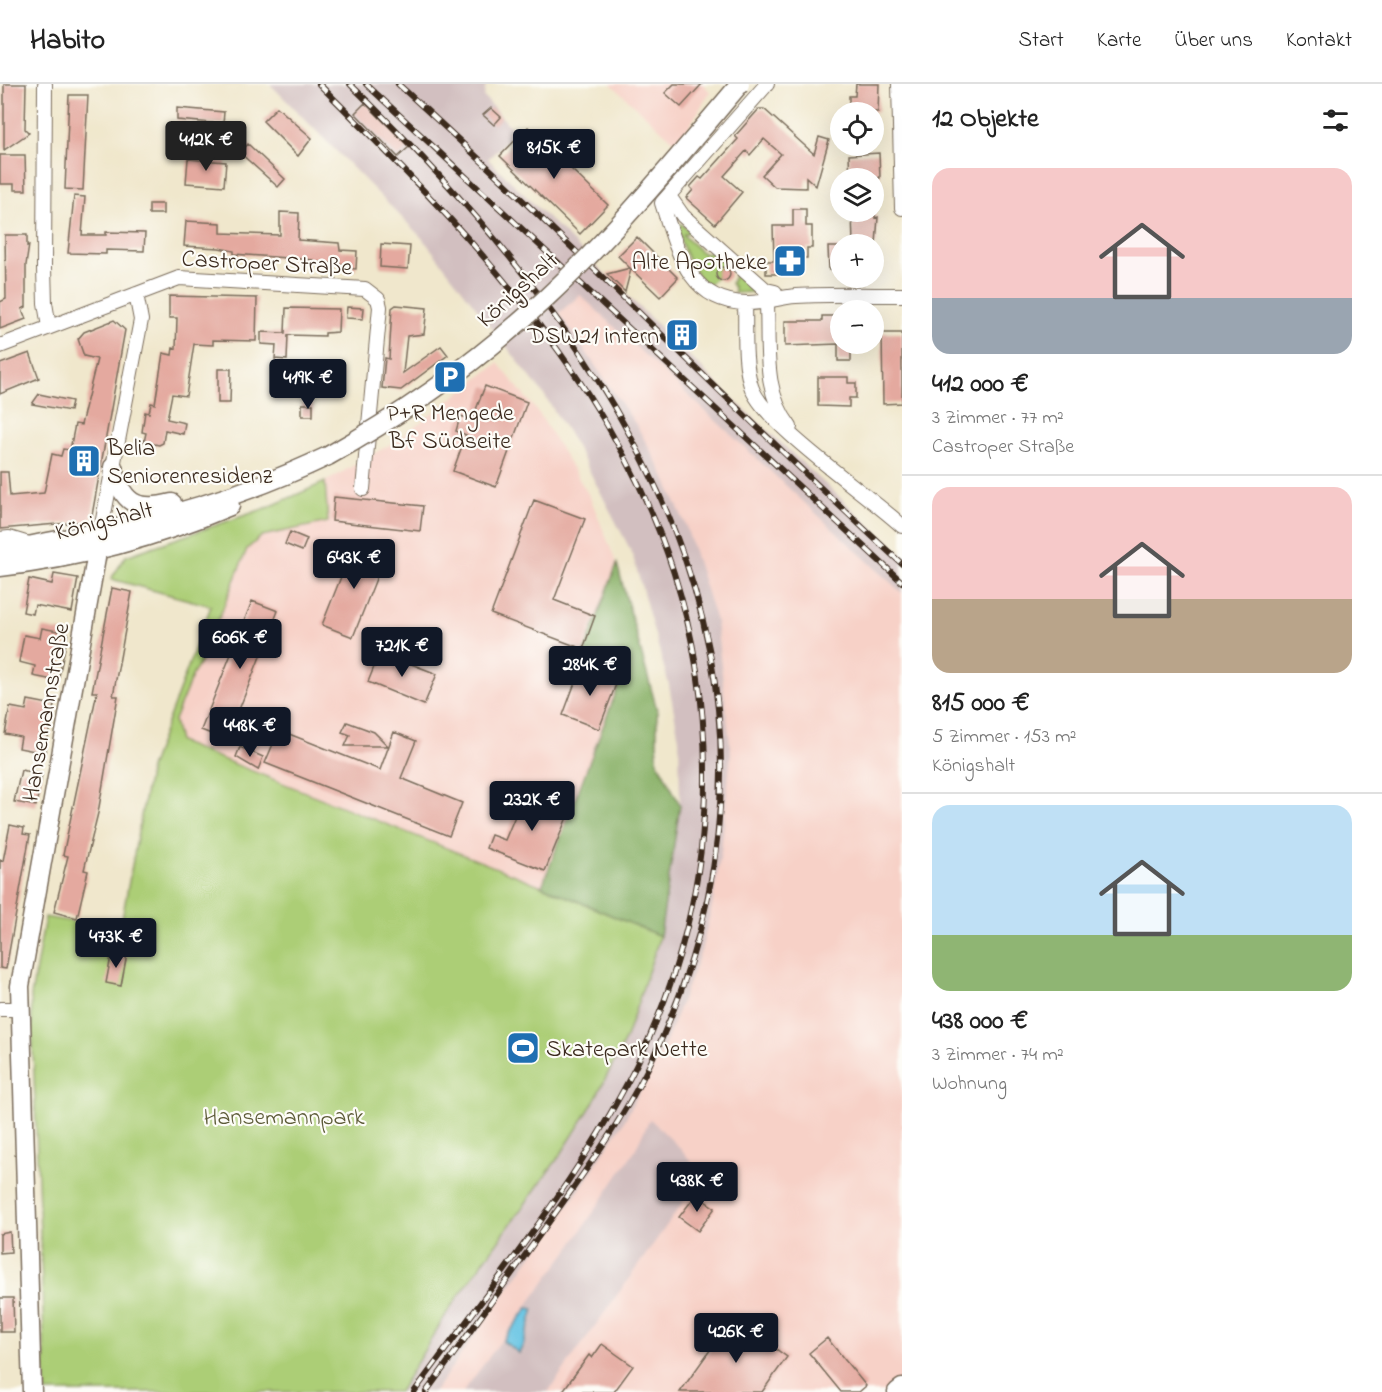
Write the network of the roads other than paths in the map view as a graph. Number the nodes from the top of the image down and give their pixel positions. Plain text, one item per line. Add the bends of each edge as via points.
1 (45, 84) edge
2 (740, 84) edge
3 (767, 84) edge
4 (899, 84) edge
5 (669, 196) junction
6 (902, 208) edge
7 (683, 216) junction
8 (669, 225) junction
9 (136, 294) junction
10 (902, 295) edge
11 (766, 296) junction
12 (746, 303) junction
13 (49, 327) junction
14 (0, 346) edge
15 (808, 449) junction
16 (113, 468) junction
17 (282, 478) junction
18 (363, 489) dead end
19 (902, 526) edge
20 (101, 530) junction
21 (0, 538) edge
22 (32, 544) junction
23 (97, 550) junction
24 (0, 552) edge
25 (0, 567) edge
26 (0, 1009) edge
27 (19, 1009) junction
28 (902, 1388) edge
29 (32, 1392) edge
30 (897, 1392) edge

1 - 13 street via 44,268
2 - 17 main road, Königshalt, bridge via 600,244 545,299 396,414 328,456
3 - 5 street
4 - 6 street
5 - 7 street
5 - 8 street via 662,203
7 - 8 street
7 - 11 street
8 - 12 street via 680,254 700,286 711,296
9 - 13 street, Castroper Straße
9 - 16 street, Hansemannstraße via 141,320
9 - 18 street, Castroper Straße via 179,278 365,289 378,300
10 - 11 street
11 - 12 street
11 - 15 street via 773,396
12 - 15 street via 746,362 751,388 772,416
13 - 14 street, Castroper Straße
15 - 19 street
16 - 17 main road via 125,496 143,507
16 - 20 street, Hansemannstraße
17 - 20 main road, Königshalt via 181,511
17 - 23 main road, Königshalt via 259,494 202,518
20 - 22 main road, Königshalt
20 - 23 main road, Hansemannstraße
21 - 22 street
22 - 24 main road, Königshalt
23 - 25 main road, Königshalt
23 - 27 main road, Hansemannstraße
26 - 27 street
27 - 29 main road, Hansemannstraße
28 - 30 main road

